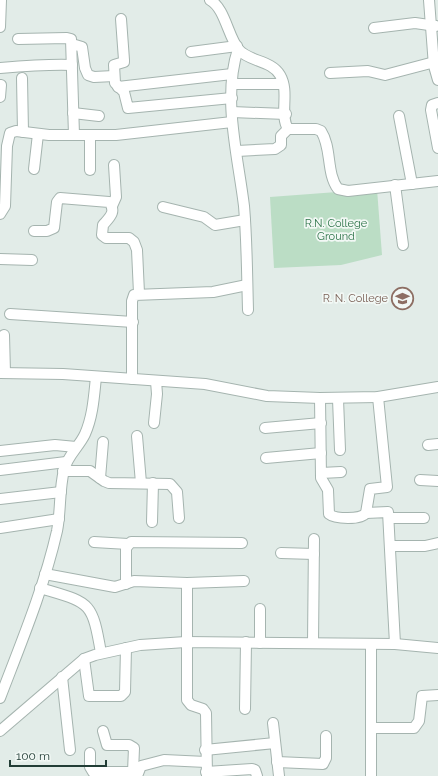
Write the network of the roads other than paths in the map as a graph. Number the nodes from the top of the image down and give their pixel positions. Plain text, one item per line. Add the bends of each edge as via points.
1 (1, 0) edge
2 (210, 0) edge
3 (429, 0) edge
4 (121, 20) dead end
5 (435, 26) edge
6 (0, 28) edge
7 (374, 28) dead end
8 (18, 39) dead end
9 (72, 44) junction
10 (238, 48) junction
11 (191, 52) dead end
12 (436, 62) edge
13 (72, 65) junction
14 (0, 68) edge
15 (330, 73) dead end
16 (114, 76) junction
17 (22, 78) dead end
18 (232, 79) junction
19 (438, 80) edge
20 (283, 84) junction
21 (1, 85) edge
22 (118, 88) junction
23 (0, 97) edge
24 (232, 98) junction
25 (438, 103) edge
26 (74, 113) junction
27 (286, 114) junction
28 (99, 116) dead end
29 (399, 116) dead end
30 (232, 117) junction
31 (288, 129) junction
32 (5, 132) edge
33 (24, 132) junction
34 (38, 134) junction
35 (74, 135) junction
36 (90, 135) junction
37 (438, 148) edge
38 (237, 151) junction
39 (114, 164) dead end
40 (34, 169) dead end
41 (90, 170) dead end
42 (438, 181) edge
43 (412, 184) junction
44 (394, 186) junction
45 (112, 206) junction
46 (163, 207) dead end
47 (0, 214) edge
48 (245, 220) junction
49 (34, 231) dead end
50 (403, 245) dead end
51 (0, 259) edge
52 (32, 260) dead end
53 (247, 285) junction
54 (139, 294) junction
55 (248, 310) dead end
56 (10, 314) dead end
57 (133, 322) junction
58 (4, 335) dead end
59 (2, 373) edge
60 (96, 377) junction
61 (132, 379) junction
62 (156, 380) junction
63 (438, 387) edge
64 (378, 397) junction
65 (320, 398) junction
66 (338, 398) junction
67 (154, 422) dead end
68 (320, 424) junction
69 (265, 428) dead end
70 (137, 436) dead end
71 (103, 442) dead end
72 (438, 444) edge
73 (428, 445) dead end
74 (76, 447) junction
75 (340, 450) dead end
76 (0, 451) edge
77 (321, 452) junction
78 (266, 458) dead end
79 (65, 467) junction
80 (0, 470) edge
81 (340, 472) dead end
82 (321, 473) junction
83 (100, 478) junction
84 (420, 480) dead end
85 (438, 481) edge
86 (141, 483) junction
87 (154, 483) junction
88 (61, 492) junction
89 (0, 499) edge
90 (366, 514) junction
91 (180, 518) dead end
92 (389, 518) junction
93 (424, 518) dead end
94 (59, 519) junction
95 (152, 522) dead end
96 (0, 528) edge
97 (314, 539) dead end
98 (94, 542) dead end
99 (242, 543) dead end
100 (438, 543) edge
101 (128, 544) junction
102 (391, 546) junction
103 (281, 553) dead end
104 (314, 554) junction
105 (44, 574) junction
106 (244, 581) dead end
107 (187, 583) junction
108 (126, 584) junction
109 (40, 588) junction
110 (260, 609) dead end
111 (186, 642) junction
112 (246, 642) junction
113 (260, 643) junction
114 (313, 643) junction
115 (371, 644) junction
116 (395, 644) junction
117 (126, 648) junction
118 (438, 648) edge
119 (101, 653) junction
120 (84, 659) junction
121 (62, 677) junction
122 (438, 695) edge
123 (0, 698) edge
124 (245, 709) dead end
125 (273, 723) dead end
126 (371, 728) junction
127 (0, 731) edge
128 (103, 731) dead end
129 (326, 736) dead end
130 (275, 743) junction
131 (70, 750) dead end
132 (205, 750) junction
133 (90, 753) dead end
134 (206, 762) junction
135 (277, 762) junction
136 (136, 774) edge
137 (206, 774) edge
138 (257, 776) edge
139 (279, 776) edge
140 (371, 776) edge

1 - 6 street
2 - 10 street via 218,6
3 - 5 street
4 - 16 street via 124,62 114,65
5 - 7 street via 415,23
5 - 12 street
8 - 9 street via 70,38
9 - 13 street
9 - 16 street via 82,47 88,75
10 - 11 street
10 - 18 street
10 - 20 street via 244,54 276,70
12 - 15 street via 385,75 368,70
12 - 19 street
13 - 14 street via 47,64
13 - 26 street
16 - 22 street
17 - 33 street
18 - 20 street
18 - 22 street
18 - 24 street
20 - 27 street
21 - 23 street
22 - 24 street via 124,92 130,109
24 - 30 street
25 - 37 street via 432,105 431,110
26 - 28 street
26 - 35 street
27 - 30 street
27 - 31 street
29 - 43 street
30 - 36 street via 120,134
30 - 38 street
31 - 38 street via 282,136 281,145 275,149
31 - 44 street via 321,131 326,143 333,181 338,190
32 - 33 street
32 - 47 street via 5,206
33 - 34 street
34 - 35 street
34 - 40 street
35 - 36 street
36 - 41 street
38 - 48 street
39 - 45 street via 116,196
42 - 43 street
43 - 44 street
44 - 50 street
45 - 49 street via 109,202 60,198 57,202 54,228
45 - 54 street via 111,217 102,228 102,235 106,238 128,238 134,242 137,250
46 - 48 street via 204,217 215,225
48 - 53 street
51 - 52 street
53 - 54 street via 213,292
53 - 55 street
54 - 57 street via 132,298
56 - 57 street
57 - 61 street
58 - 59 street
59 - 60 street
60 - 61 street
60 - 74 street via 88,425
61 - 62 street
62 - 65 street via 205,384 267,396
62 - 67 street
63 - 64 street
64 - 66 street
64 - 90 street via 387,486 370,489
65 - 66 street
65 - 68 street
66 - 75 street
68 - 69 street
68 - 77 street
70 - 86 street
71 - 83 street
72 - 73 street
74 - 76 street via 55,445
74 - 79 street
77 - 78 street
77 - 82 street
79 - 80 street
79 - 83 street via 90,471
79 - 88 street
81 - 82 street
82 - 90 street via 321,481 328,490 331,516 360,517
83 - 86 street via 110,482
84 - 85 street
86 - 87 street
87 - 91 street via 174,486
87 - 95 street
88 - 89 street
88 - 94 street
90 - 92 street via 388,512
92 - 93 street
92 - 102 street
94 - 96 street
94 - 105 street
97 - 104 street
98 - 101 street
99 - 101 street
100 - 102 street via 425,546
101 - 108 street via 125,558
102 - 116 street
103 - 104 street
104 - 114 street
105 - 108 street via 115,587
105 - 109 street
106 - 107 street
107 - 108 street via 134,581
107 - 111 street
109 - 119 street via 75,599 87,606 96,622
109 - 123 street
110 - 113 street
111 - 112 street
111 - 117 street
111 - 132 street via 187,700 191,705 205,710
112 - 113 street
112 - 124 street
113 - 114 street
114 - 115 street
115 - 116 street
115 - 126 street
116 - 118 street
117 - 119 street
117 - 120 street via 125,692 121,696 89,696
119 - 120 street
120 - 121 street
121 - 127 street
121 - 131 street
122 - 126 street via 422,696 419,721 414,728
125 - 130 street
126 - 140 street
128 - 136 street via 107,745 134,748
129 - 135 street via 326,758 323,764
130 - 132 street
130 - 135 street
132 - 134 street
133 - 136 street via 90,767 93,772
134 - 136 street via 164,760 141,766
134 - 137 street
135 - 139 street
137 - 138 street via 255,770

